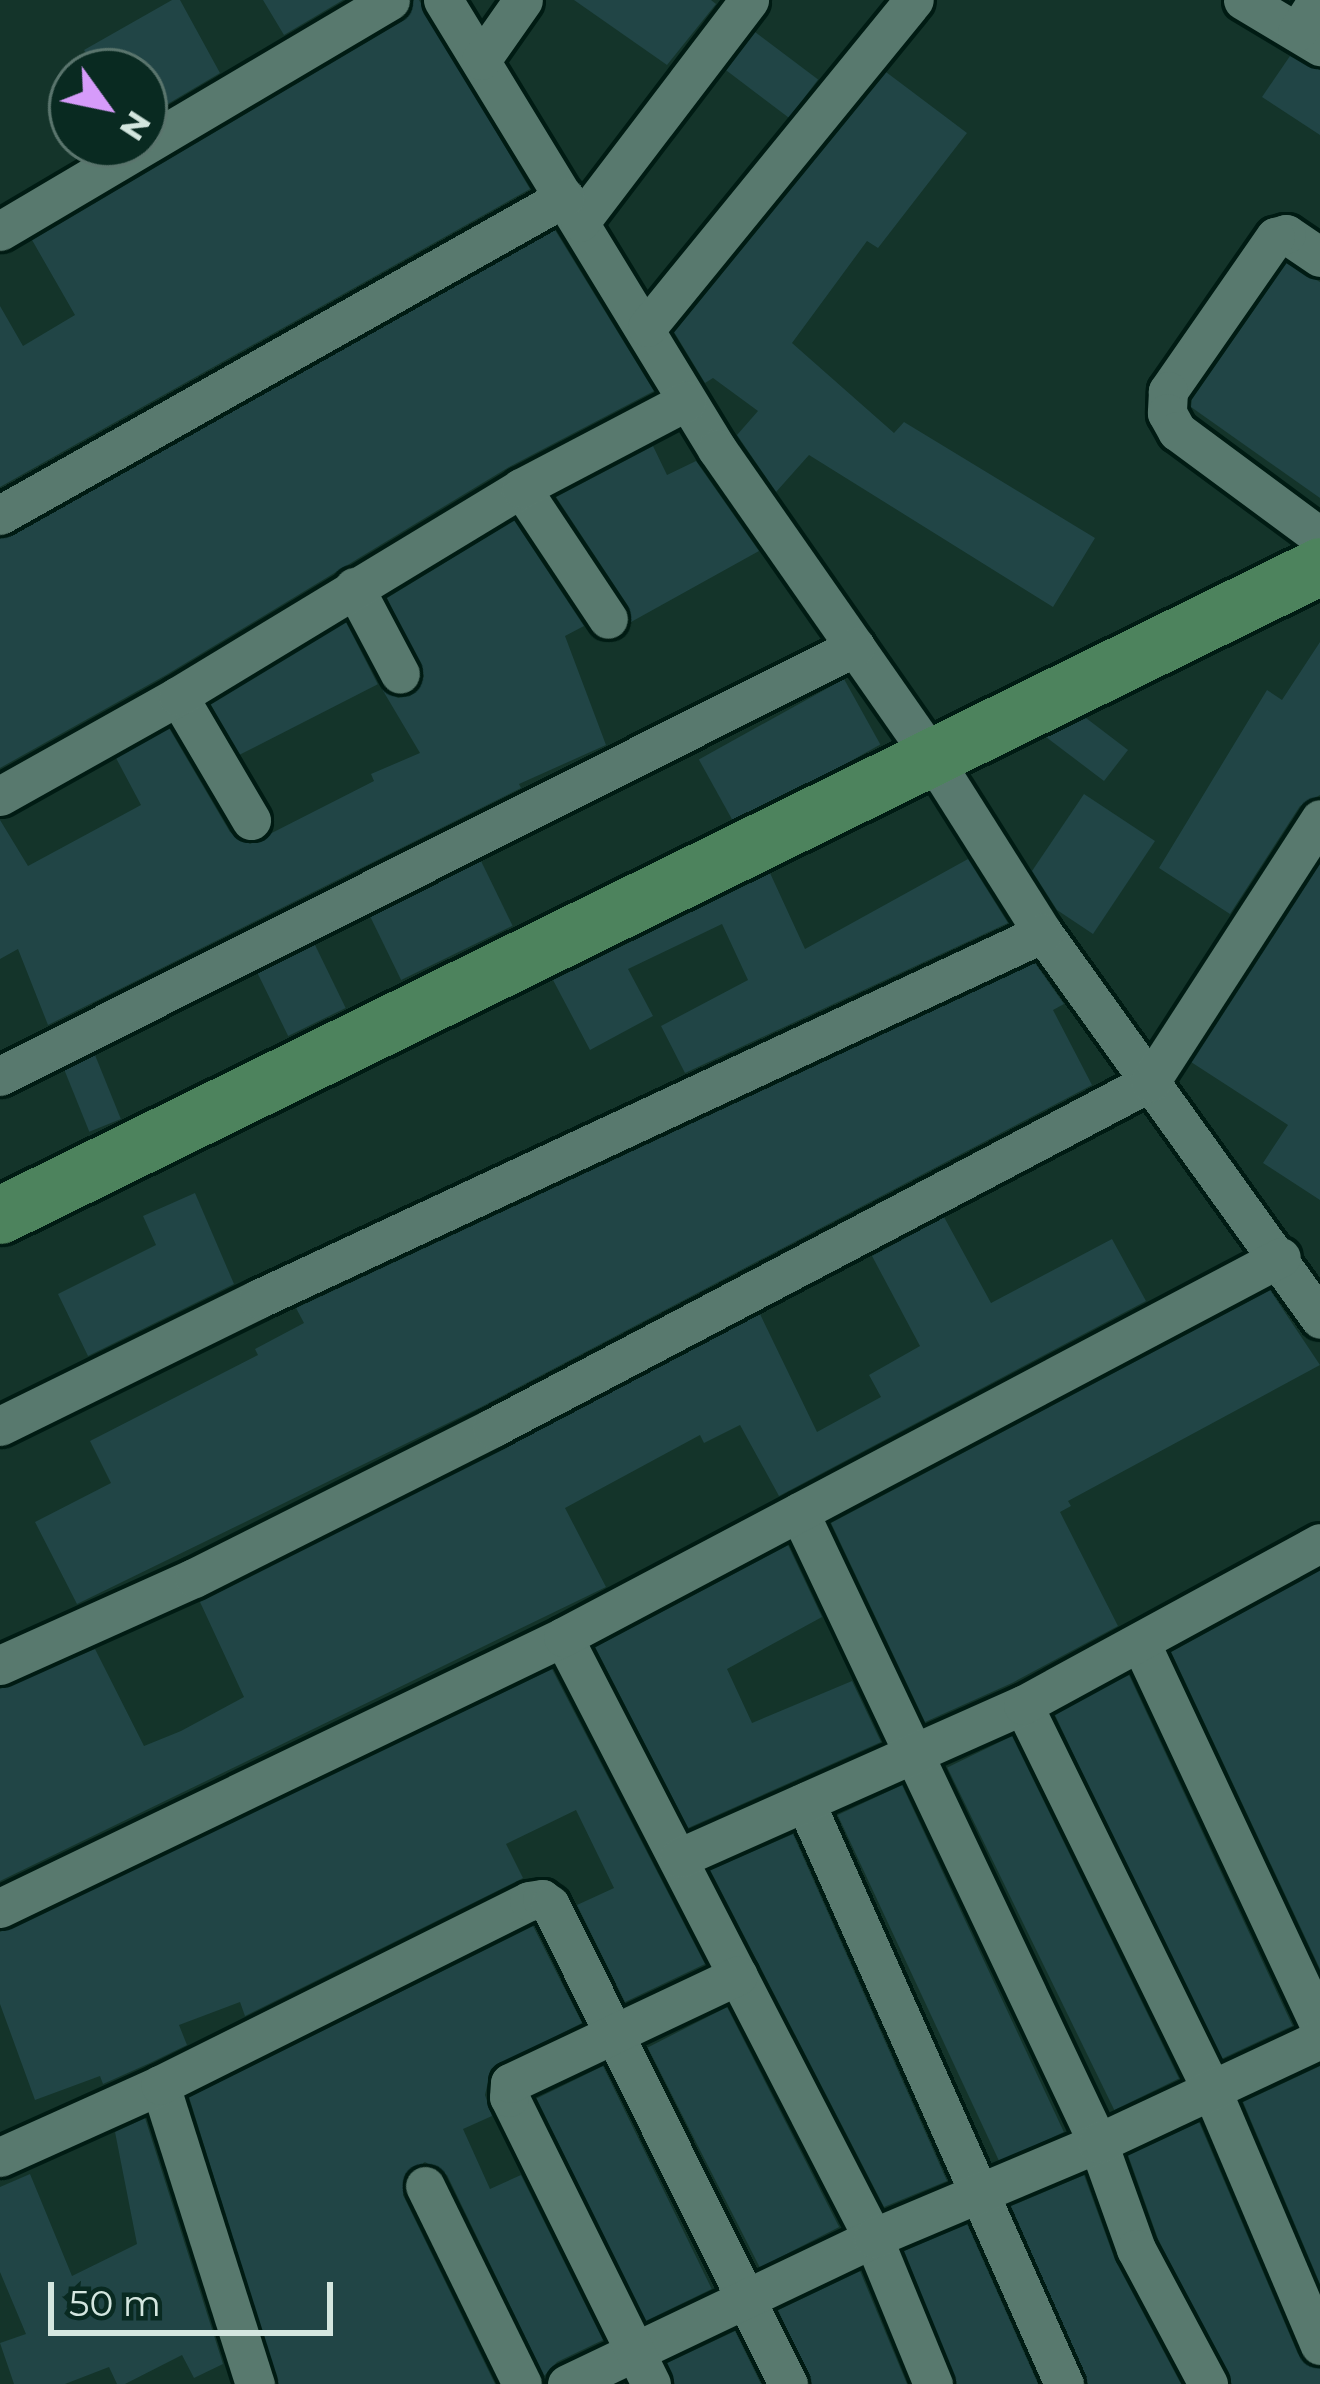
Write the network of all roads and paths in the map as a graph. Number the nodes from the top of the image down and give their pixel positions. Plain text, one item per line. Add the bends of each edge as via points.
1 (390, 0) edge
2 (442, 0) edge
3 (523, 0) edge
4 (749, 0) edge
5 (914, 0) edge
6 (1243, 0) edge
7 (1312, 26) edge
8 (481, 60) junction
9 (572, 210) junction
10 (0, 231) edge
11 (1320, 257) edge
12 (647, 327) junction
13 (687, 401) junction
14 (521, 488) junction
15 (0, 515) edge
16 (1320, 537) edge
17 (1320, 566) edge
18 (355, 587) junction
19 (608, 619) dead end
20 (855, 646) junction
21 (400, 674) dead end
22 (178, 696) junction
23 (932, 756) junction
24 (0, 796) edge
25 (1320, 819) edge
26 (251, 820) dead end
27 (1043, 933) junction
28 (0, 1076) edge
29 (1150, 1082) junction
30 (0, 1215) edge
31 (1281, 1257) junction
32 (1315, 1297) edge
33 (0, 1426) edge
34 (799, 1512) junction
35 (1320, 1543) edge
36 (563, 1637) junction
37 (1141, 1644) junction
38 (0, 1665) edge
39 (1023, 1705) junction
40 (914, 1754) junction
41 (805, 1802) junction
42 (680, 1858) junction
43 (0, 1908) edge
44 (738, 1975) junction
45 (1320, 2026) edge
46 (612, 2032) junction
47 (1320, 2039) edge
48 (160, 2085) junction
49 (1212, 2091) junction
50 (1098, 2143) junction
51 (0, 2157) edge
52 (425, 2186) dead end
53 (979, 2192) junction
54 (873, 2238) junction
55 (747, 2300) junction
56 (1320, 2345) edge
57 (644, 2368) edge
58 (256, 2384) edge
59 (522, 2384) edge
60 (567, 2384) edge
61 (788, 2384) edge
62 (932, 2384) edge
63 (1064, 2384) edge
64 (1208, 2384) edge

1 - 10 street
2 - 8 street
3 - 8 street
4 - 9 street
5 - 12 street
6 - 7 street
8 - 9 street
9 - 12 street
9 - 15 street
11 - 16 street via 1286,234 1275,237 1168,391 1167,413 1177,430
12 - 13 street
13 - 14 street
13 - 20 street
14 - 18 street
14 - 19 street
17 - 23 street
18 - 21 street
18 - 22 street
20 - 23 street
20 - 28 street
22 - 24 street
22 - 26 street
23 - 27 street
23 - 30 street
25 - 29 street
27 - 29 street
27 - 33 street
29 - 31 street
29 - 38 street via 492,1428
31 - 32 street
31 - 34 street
34 - 36 street
34 - 40 street
35 - 37 street
36 - 42 street
36 - 43 street
37 - 39 street
37 - 45 street
39 - 40 street
39 - 49 street
40 - 41 street
40 - 50 street
41 - 42 street
41 - 53 street
42 - 44 street
44 - 46 street
44 - 54 street
46 - 48 street via 550,1905 537,1898
46 - 55 street
46 - 57 street via 508,2090
47 - 49 street
48 - 51 street
48 - 58 street
49 - 50 street
49 - 56 street
50 - 53 street
50 - 64 street via 1136,2249
52 - 59 street
53 - 54 street
53 - 63 street
54 - 55 street
54 - 62 street
55 - 57 street
55 - 61 street
57 - 60 street

